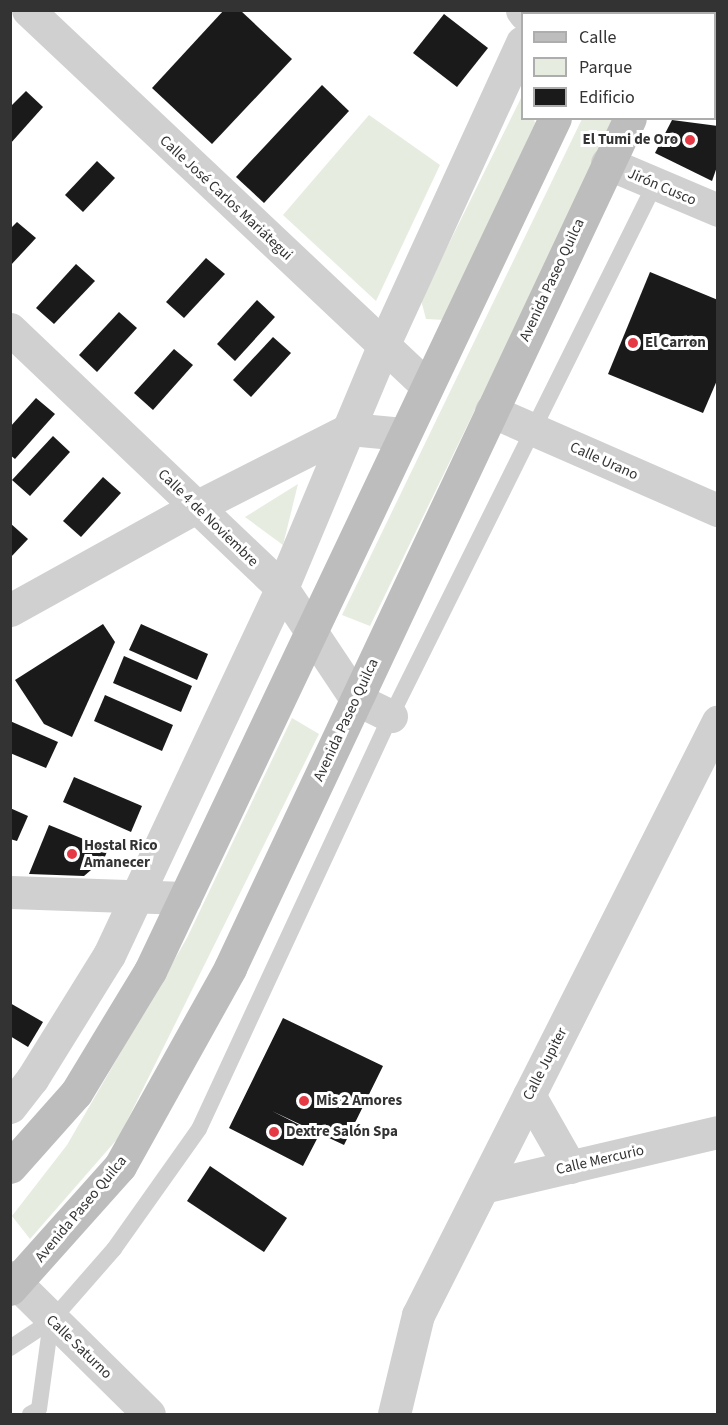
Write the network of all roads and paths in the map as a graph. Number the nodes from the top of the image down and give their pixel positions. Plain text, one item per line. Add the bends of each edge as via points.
1 (28, 10) edge
2 (521, 44) edge
3 (554, 120) edge
4 (629, 120) edge
5 (607, 163) junction
6 (655, 184) junction
7 (717, 210) edge
8 (10, 329) edge
9 (383, 346) junction
10 (426, 385) junction
11 (491, 411) junction
12 (350, 429) junction
13 (533, 430) junction
14 (403, 434) junction
15 (196, 507) junction
16 (717, 510) edge
17 (282, 588) junction
18 (10, 610) edge
19 (312, 635) junction
20 (356, 699) junction
21 (391, 716) junction
22 (717, 722) edge
23 (10, 892) edge
24 (138, 895) junction
25 (185, 898) junction
26 (529, 1095) junction
27 (10, 1107) edge
28 (717, 1132) edge
29 (10, 1167) edge
30 (570, 1167) junction
31 (483, 1187) junction
32 (13, 1283) edge
33 (51, 1321) junction
34 (10, 1348) edge
35 (392, 1412) edge
36 (30, 1414) edge
37 (149, 1414) edge

1 - 9 street, Calle José Carlos Mariátegui
2 - 9 street
3 - 10 main road
4 - 5 main road, Avenida Paseo Quilca
5 - 6 street, Jirón Cusco
5 - 11 main road, Avenida Paseo Quilca
6 - 7 street, Jirón Cusco
6 - 13 lane
8 - 15 street, Calle 4 de Noviembre
9 - 10 street, Calle José Carlos Mariátegui
9 - 12 street
10 - 14 main road
11 - 13 street, Calle Urano
11 - 20 main road, Avenida Paseo Quilca
12 - 14 street
12 - 15 street
12 - 17 street
13 - 16 street, Calle Urano
13 - 21 lane
14 - 19 main road
15 - 17 street, Calle 4 de Noviembre
15 - 18 street
17 - 19 street, Calle 4 de Noviembre
17 - 24 street
19 - 20 street, Calle 4 de Noviembre
19 - 25 main road
20 - 21 street, Calle 4 de Noviembre
20 - 32 main road, Avenida Paseo Quilca via 230,968 120,1166
21 - 33 lane via 199,1129 114,1249
22 - 26 street, Calle Jupiter
23 - 24 street
24 - 25 street
24 - 27 street via 109,955 32,1079
25 - 29 main road via 150,971 76,1093
26 - 30 street
26 - 31 street, Calle Jupiter
28 - 30 street, Calle Mercurio
30 - 31 street, Calle Mercurio
31 - 35 street, Calle Jupiter via 418,1315
32 - 33 street, Calle Saturno
33 - 34 lane
33 - 36 lane via 39,1409
33 - 37 street, Calle Saturno

